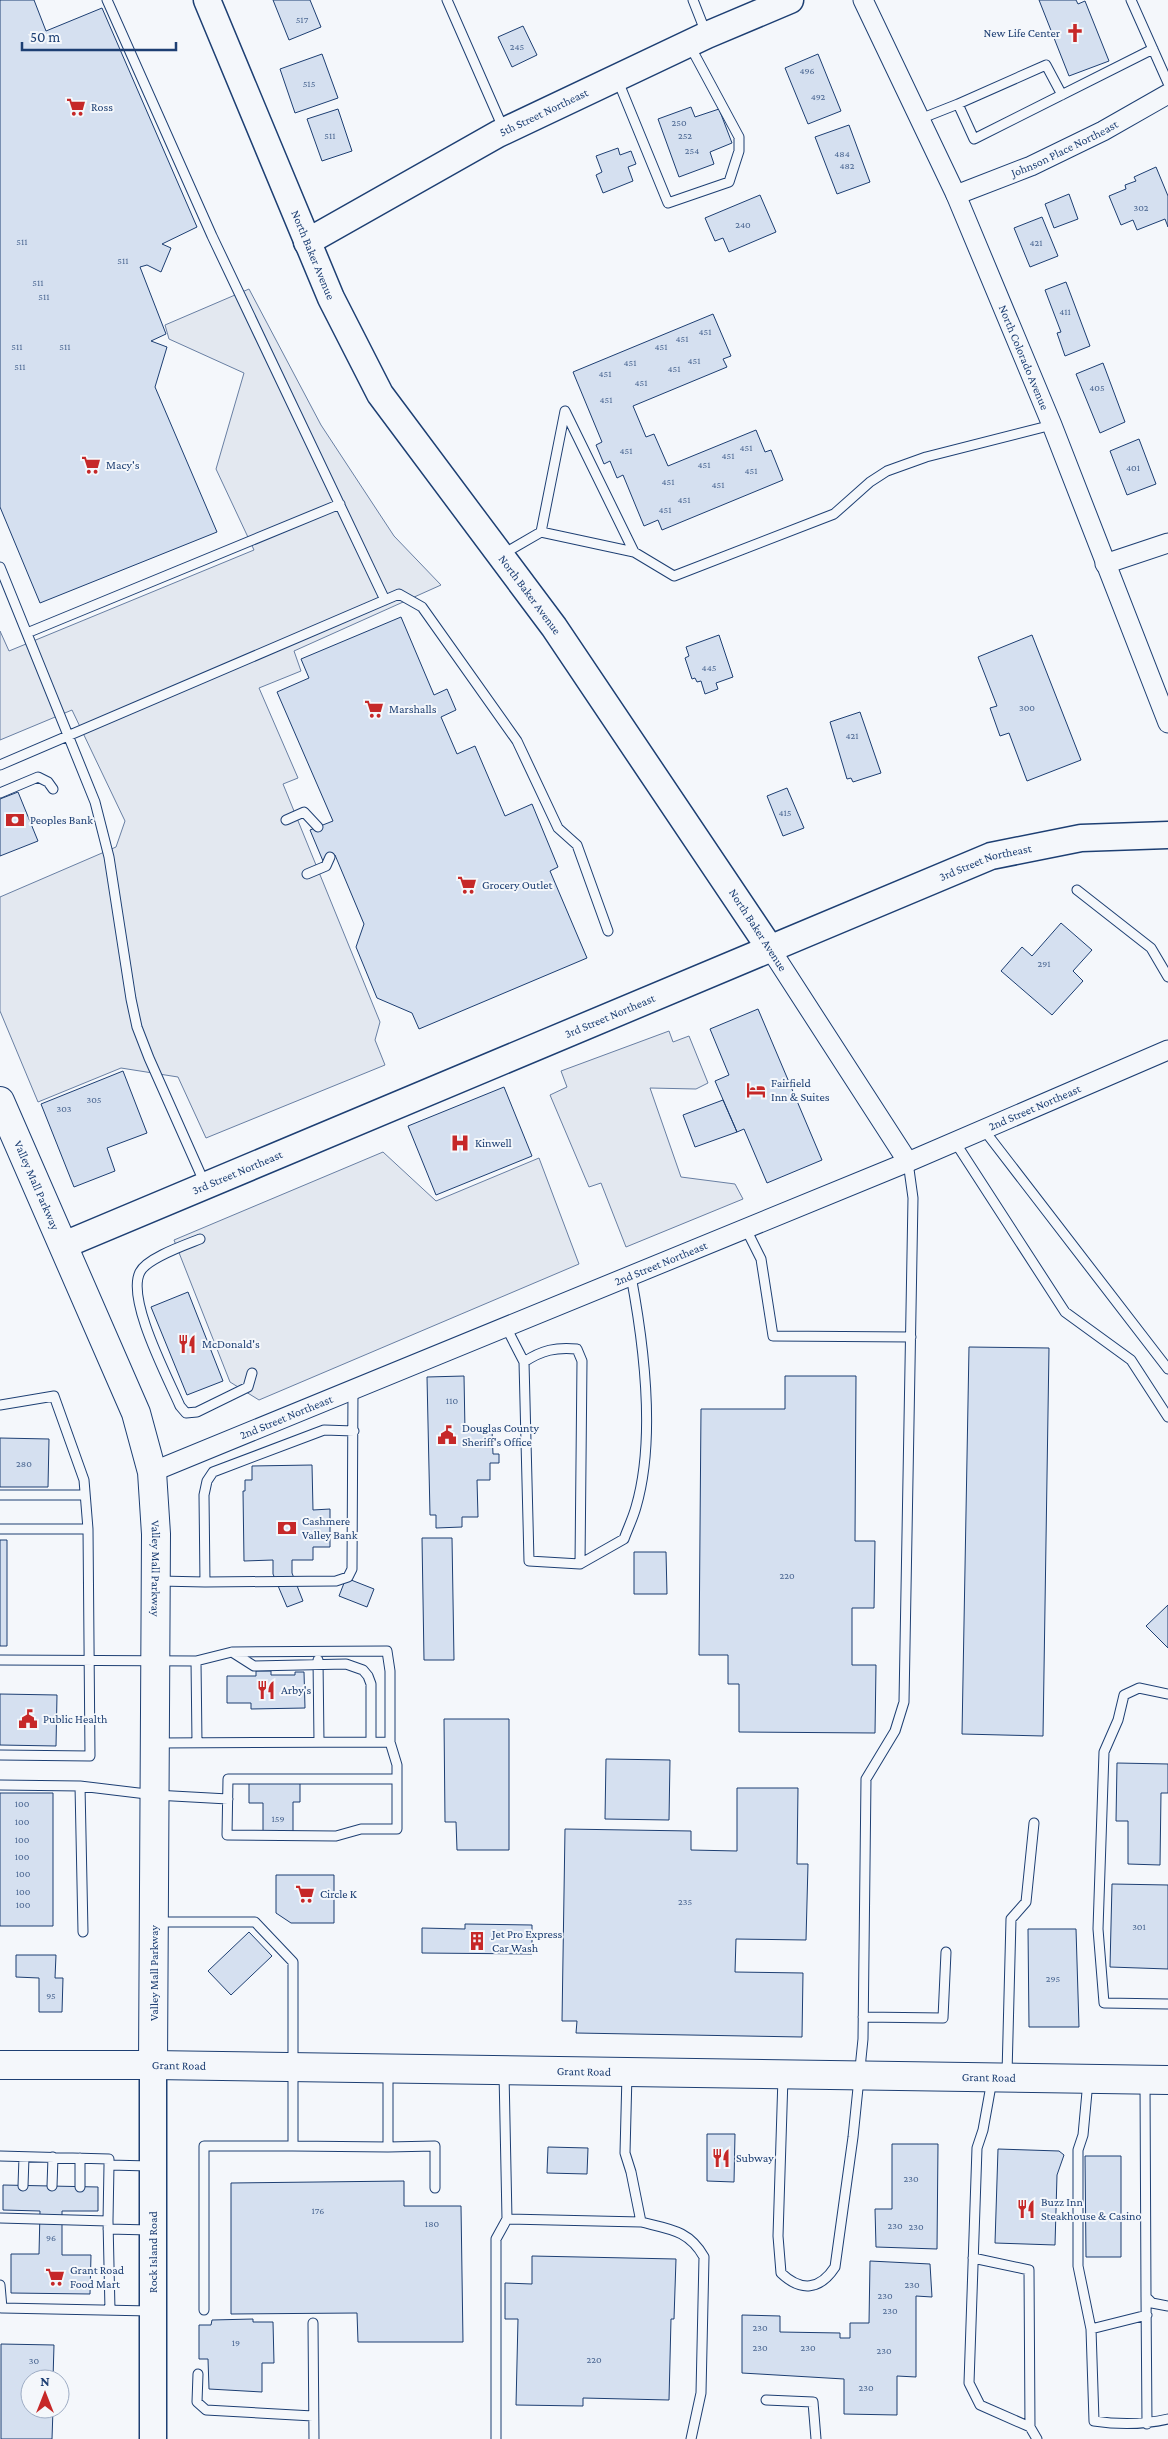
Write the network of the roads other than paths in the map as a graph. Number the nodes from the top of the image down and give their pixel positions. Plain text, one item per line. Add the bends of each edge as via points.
1 (107, 0) edge
2 (207, 0) edge
3 (447, 0) edge
4 (692, 0) edge
5 (790, 0) edge
6 (863, 0) edge
7 (1131, 0) edge
8 (698, 40) junction
9 (1153, 49) junction
10 (617, 78) junction
11 (1168, 83) edge
12 (1062, 94) junction
13 (1168, 94) edge
14 (958, 104) junction
15 (920, 119) junction
16 (504, 131) junction
17 (956, 195) junction
18 (307, 242) junction
19 (1052, 425) junction
20 (340, 504) junction
21 (541, 532) junction
22 (1168, 543) edge
23 (634, 552) junction
24 (501, 556) junction
25 (1105, 564) junction
26 (0, 567) edge
27 (385, 600) junction
28 (27, 633) junction
29 (1168, 724) edge
30 (69, 737) junction
31 (0, 765) edge
32 (53, 789) dead end
33 (0, 794) edge
34 (286, 820) dead end
35 (318, 827) dead end
36 (1168, 835) edge
37 (330, 857) dead end
38 (307, 874) dead end
39 (1077, 890) dead end
40 (608, 931) dead end
41 (771, 950) junction
42 (1168, 977) edge
43 (1168, 1050) edge
44 (0, 1101) edge
45 (984, 1130) junction
46 (955, 1142) junction
47 (908, 1162) junction
48 (206, 1187) junction
49 (746, 1229) junction
50 (200, 1239) dead end
51 (64, 1246) junction
52 (631, 1276) junction
53 (506, 1327) junction
54 (910, 1337) junction
55 (524, 1362) junction
56 (1168, 1369) edge
57 (252, 1373) dead end
58 (353, 1390) junction
59 (0, 1405) edge
60 (1168, 1417) edge
61 (354, 1431) junction
62 (152, 1472) junction
63 (0, 1494) edge
64 (85, 1494) junction
65 (0, 1529) edge
66 (88, 1529) junction
67 (580, 1564) junction
68 (156, 1581) junction
69 (205, 1582) junction
70 (318, 1651) junction
71 (232, 1652) junction
72 (0, 1660) edge
73 (90, 1661) junction
74 (156, 1661) junction
75 (196, 1661) junction
76 (318, 1665) junction
77 (1168, 1694) edge
78 (318, 1742) junction
79 (371, 1742) junction
80 (390, 1742) junction
81 (155, 1743) junction
82 (197, 1743) junction
83 (0, 1755) edge
84 (397, 1778) junction
85 (0, 1785) edge
86 (80, 1786) junction
87 (155, 1795) junction
88 (228, 1799) junction
89 (1034, 1823) dead end
90 (154, 1922) junction
91 (83, 1932) dead end
92 (946, 1952) dead end
93 (1168, 2004) edge
94 (863, 2017) junction
95 (0, 2065) edge
96 (153, 2065) junction
97 (293, 2067) junction
98 (388, 2069) junction
99 (504, 2070) junction
100 (627, 2072) junction
101 (783, 2074) junction
102 (860, 2076) junction
103 (999, 2077) junction
104 (1088, 2078) junction
105 (1156, 2079) edge
106 (293, 2146) junction
107 (388, 2146) junction
108 (0, 2156) edge
109 (24, 2157) junction
110 (53, 2158) junction
111 (80, 2158) junction
112 (109, 2165) junction
113 (153, 2166) junction
114 (24, 2186) dead end
115 (52, 2186) dead end
116 (80, 2187) dead end
117 (435, 2188) dead end
118 (0, 2218) edge
119 (507, 2219) junction
120 (640, 2222) junction
121 (108, 2225) junction
122 (153, 2230) junction
123 (973, 2258) junction
124 (0, 2285) edge
125 (1146, 2297) junction
126 (1168, 2306) edge
127 (110, 2310) junction
128 (204, 2310) dead end
129 (153, 2311) junction
130 (1147, 2315) junction
131 (313, 2323) dead end
132 (1091, 2329) junction
133 (198, 2374) dead end
134 (766, 2400) dead end
135 (314, 2416) junction
136 (1168, 2419) edge
137 (1147, 2424) junction
138 (1030, 2427) junction
139 (153, 2439) edge
140 (314, 2439) edge
141 (496, 2439) edge
142 (691, 2439) edge
143 (816, 2439) edge
144 (1037, 2439) edge

1 - 20 lane via 212,236
2 - 18 street, North Baker Avenue
3 - 16 lane
4 - 8 lane
5 - 8 street, 5th Street Northeast
6 - 15 street, North Colorado Avenue
7 - 9 lane
8 - 10 street, 5th Street Northeast
8 - 10 lane via 739,137 739,151 729,182 668,203
9 - 11 lane
9 - 12 lane
10 - 16 street, 5th Street Northeast
12 - 14 lane via 1046,65
12 - 14 lane via 974,139
13 - 17 street, Johnson Place Northeast via 1103,131 1031,166
14 - 15 lane
15 - 17 street, North Colorado Avenue
16 - 18 street, 5th Street Northeast
17 - 19 street, North Colorado Avenue
18 - 24 street, North Baker Avenue via 335,307 380,394
19 - 23 lane via 926,457 887,471 834,514 674,576
19 - 25 street, North Colorado Avenue
20 - 27 lane
20 - 28 lane
21 - 23 lane
21 - 23 lane via 565,411
21 - 24 lane
22 - 25 street
24 - 41 street, North Baker Avenue via 565,642
25 - 29 street, North Colorado Avenue
26 - 28 lane
27 - 30 lane
27 - 40 lane via 399,594 422,607 517,741 558,828 577,845
28 - 30 lane
30 - 31 lane
30 - 48 lane via 103,830 137,1027
32 - 33 lane via 38,777
34 - 35 lane via 304,812
36 - 41 street, 3rd Street Northeast via 1081,838 991,856
37 - 38 lane via 326,866
39 - 42 lane via 1151,948
41 - 47 street, North Baker Avenue
41 - 48 street, 3rd Street Northeast
43 - 45 street, 2nd Street Northeast
44 - 51 main road, Valley Mall Parkway
45 - 46 street, 2nd Street Northeast
45 - 56 lane
46 - 47 street, 2nd Street Northeast
46 - 60 lane via 1065,1312 1131,1360
47 - 49 street, 2nd Street Northeast
47 - 54 lane via 913,1198
48 - 51 street, 3rd Street Northeast
49 - 52 street, 2nd Street Northeast
49 - 54 lane via 761,1260 772,1336
50 - 57 lane via 154,1260 140,1271 136,1290 140,1312 180,1406 186,1412 198,1412 248,1387
51 - 62 main road, Valley Mall Parkway via 136,1413
52 - 53 street, 2nd Street Northeast
52 - 67 lane via 643,1356 646,1428 642,1477 624,1539
53 - 55 lane
53 - 58 street, 2nd Street Northeast
54 - 94 lane via 904,1702 896,1731 866,1779
55 - 67 lane via 529,1560
55 - 67 lane via 539,1351 561,1347 577,1349 582,1361
58 - 61 lane
58 - 62 street, 2nd Street Northeast
59 - 64 lane via 54,1396 84,1480
61 - 69 lane via 324,1430 214,1472 207,1481 204,1495
61 - 69 lane via 352,1569 348,1577 336,1581
62 - 68 main road, Valley Mall Parkway
63 - 64 lane
64 - 66 lane
65 - 66 lane
66 - 73 lane
68 - 69 lane
68 - 74 main road, Valley Mall Parkway
70 - 71 lane
70 - 76 lane
70 - 80 lane via 388,1651
71 - 75 lane
71 - 76 lane via 254,1666
72 - 73 lane
73 - 74 lane
73 - 83 lane via 90,1756
74 - 75 lane
74 - 81 main road, Valley Mall Parkway
75 - 82 lane
76 - 78 lane
76 - 79 lane via 346,1664 363,1670 368,1676 371,1684
77 - 93 lane via 1139,1688 1124,1696 1104,1752 1098,1929 1104,2003
78 - 79 lane
78 - 82 lane
79 - 80 lane
80 - 84 lane
81 - 82 lane
81 - 87 main road, Valley Mall Parkway
84 - 88 lane via 228,1779
84 - 88 lane via 397,1829 361,1829 336,1836 227,1835
85 - 86 lane
86 - 87 lane
86 - 91 lane
87 - 88 lane
87 - 90 main road, Valley Mall Parkway
89 - 103 lane via 1026,1902 1011,1919
90 - 96 main road, Valley Mall Parkway
90 - 97 lane via 254,1922 294,1962
92 - 94 lane via 944,2018
94 - 102 lane
95 - 96 main road, Grant Road
96 - 97 main road, Grant Road
96 - 113 street, Rock Island Road
97 - 98 main road, Grant Road
97 - 106 lane
98 - 99 main road, Grant Road
98 - 107 lane
99 - 100 main road, Grant Road
99 - 119 lane
100 - 101 main road, Grant Road
100 - 120 lane via 625,2153
101 - 102 main road, Grant Road
101 - 102 lane via 778,2236 781,2273 790,2282 804,2285 819,2285 828,2279 835,2267
102 - 103 main road, Grant Road
103 - 104 main road, Grant Road
103 - 123 lane via 977,2148
104 - 105 main road, Grant Road
104 - 132 lane via 1083,2135 1078,2150 1078,2266
105 - 125 lane
106 - 107 lane
106 - 128 lane via 204,2146
107 - 117 lane via 435,2146
108 - 109 lane
109 - 110 lane
109 - 114 lane
110 - 111 lane
110 - 115 lane
111 - 112 lane via 109,2159
111 - 116 lane
112 - 113 lane
112 - 121 lane
113 - 122 street, Rock Island Road
118 - 121 lane via 80,2216
119 - 120 lane
119 - 141 lane via 496,2240
120 - 142 lane via 679,2231 696,2243 704,2257 701,2393
121 - 122 lane
121 - 127 lane
122 - 129 street, Rock Island Road
123 - 138 lane via 969,2383 980,2405
123 - 138 lane via 1029,2270
124 - 127 lane via 2,2308
125 - 126 lane via 1152,2303
125 - 130 lane
127 - 129 lane
129 - 139 street, Rock Island Road
130 - 132 lane
130 - 137 lane
131 - 135 lane
132 - 137 lane via 1094,2421 1118,2425
133 - 135 lane via 197,2402 206,2410
134 - 143 lane via 813,2402
135 - 140 lane
136 - 137 lane
138 - 144 lane

